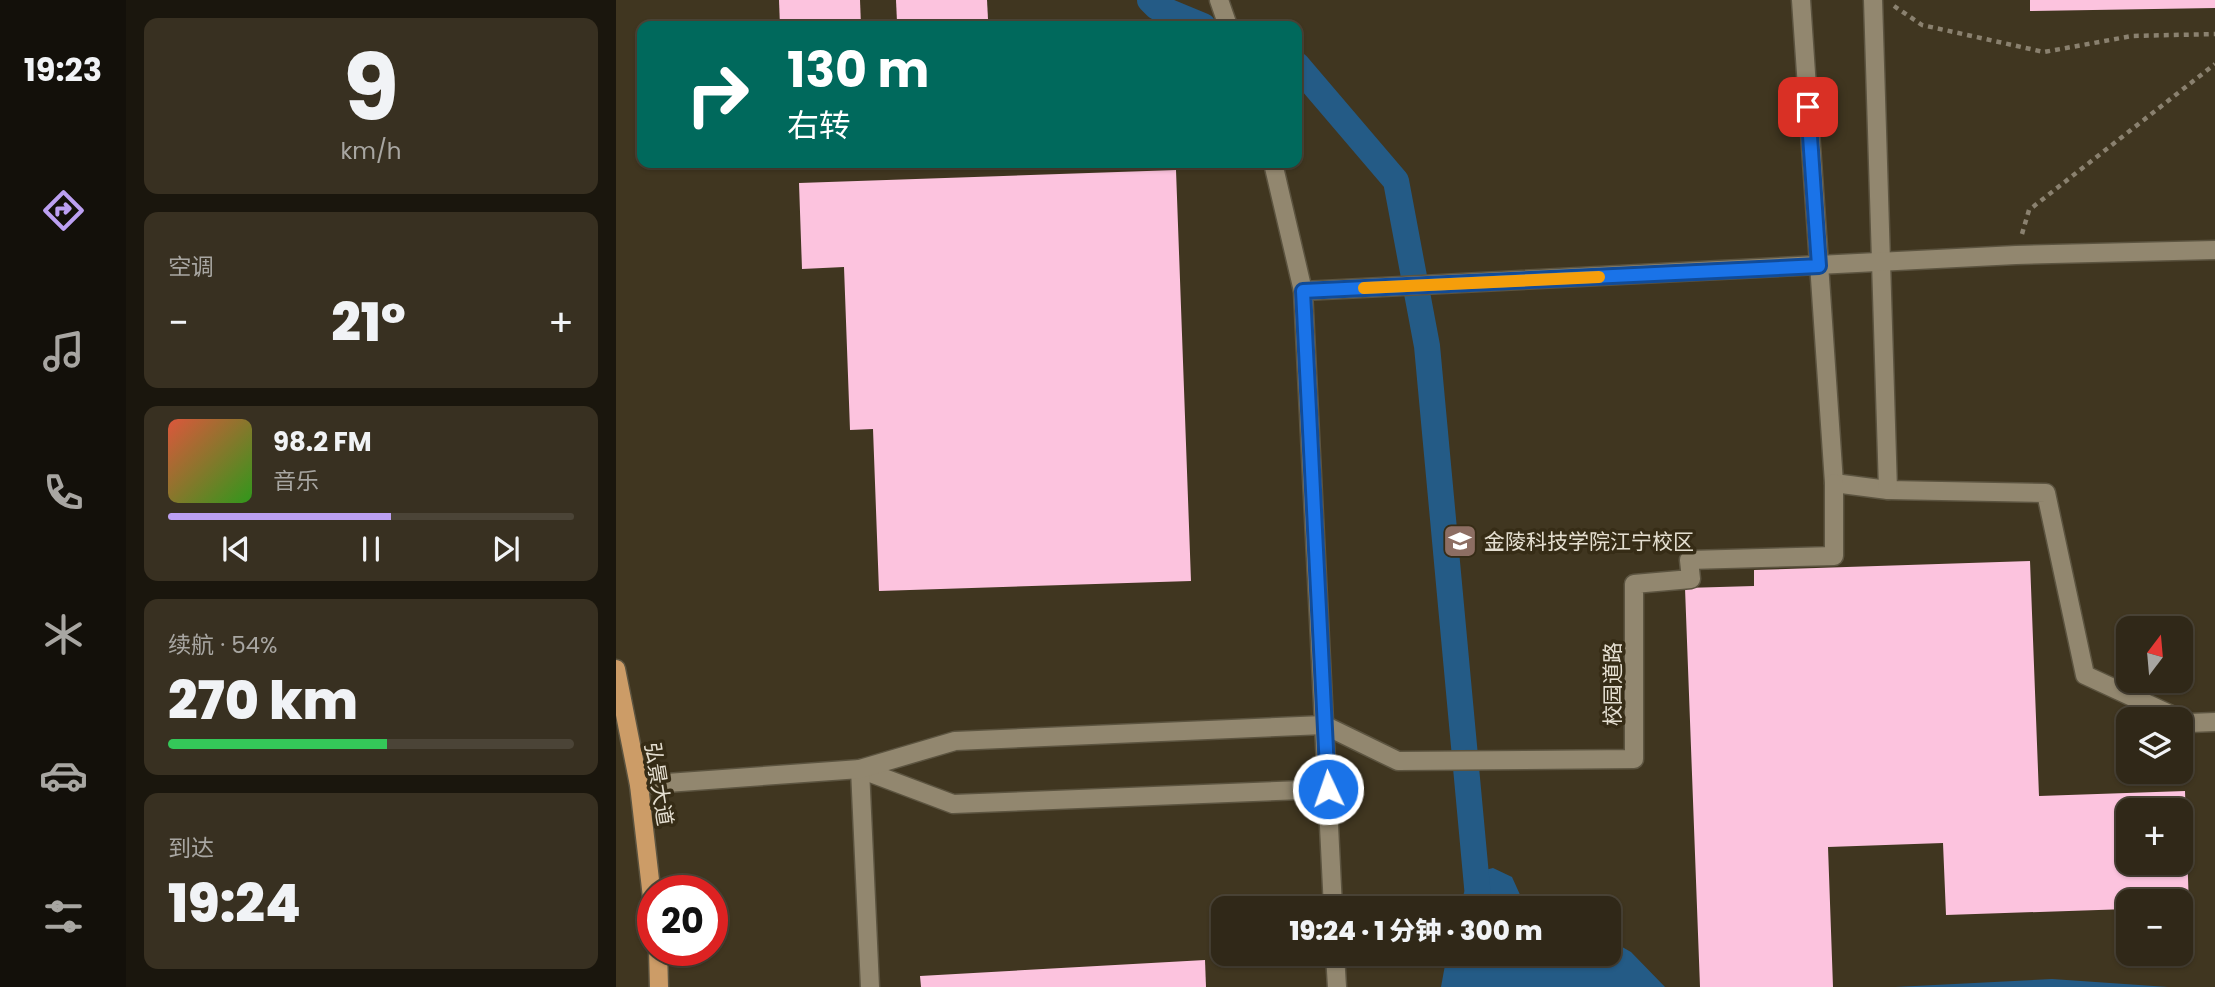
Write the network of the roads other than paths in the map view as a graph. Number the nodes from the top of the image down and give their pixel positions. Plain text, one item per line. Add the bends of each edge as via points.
1 (1219, 0) edge
2 (1801, 0) edge
3 (1874, 0) edge
4 (1226, 21) edge
5 (1274, 168) edge
6 (2215, 250) edge
7 (1881, 262) junction
8 (1819, 266) junction
9 (1303, 291) junction
10 (1834, 483) junction
11 (1888, 490) junction
12 (616, 669) edge
13 (2153, 707) edge
14 (2215, 722) edge
15 (2193, 723) edge
16 (1324, 725) junction
17 (860, 769) junction
18 (639, 785) junction
19 (1328, 789) junction
20 (649, 875) edge
21 (1332, 896) edge
22 (658, 966) edge
23 (1336, 966) edge
24 (659, 987) edge
25 (870, 987) edge
26 (1337, 987) edge

1 - 4 street
2 - 8 street, 校园道路
3 - 7 street
5 - 9 street
6 - 7 street
7 - 8 street
7 - 11 street
8 - 9 street
8 - 10 street, 校园道路
9 - 16 street
10 - 11 street
10 - 16 street, 校园道路 via 1833,556 1689,560 1691,579 1634,584 1634,758 1398,761
11 - 13 street via 2046,493 2085,676
12 - 18 main road, 弘景大道
14 - 15 street
16 - 17 street via 955,741
16 - 19 street
17 - 18 street
17 - 19 street via 953,804
17 - 25 street
18 - 20 main road, 弘景大道
19 - 21 street
22 - 24 main road
23 - 26 street

